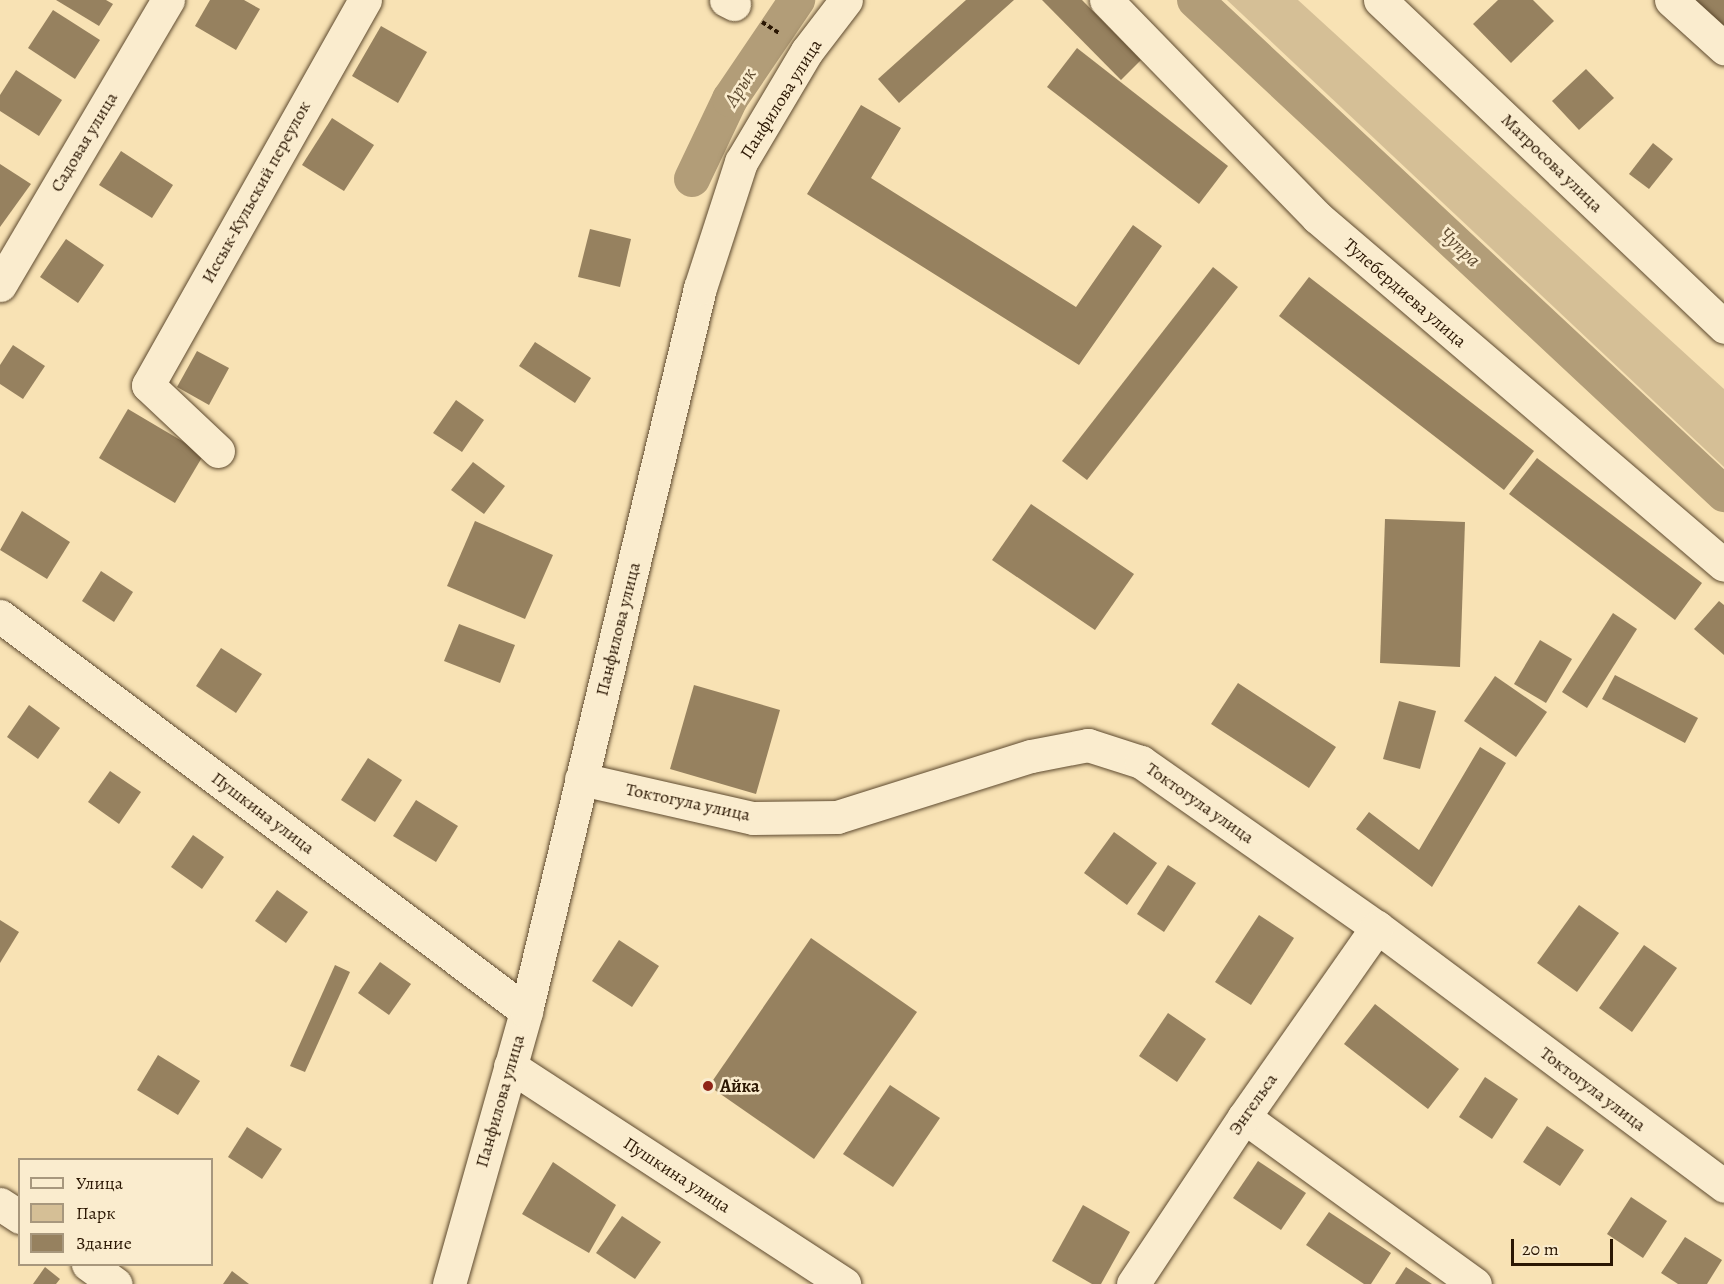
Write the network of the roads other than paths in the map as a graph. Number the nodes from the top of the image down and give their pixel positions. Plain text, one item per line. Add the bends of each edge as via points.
1 (168, 0) edge
2 (365, 0) edge
3 (846, 0) edge
4 (1106, 0) edge
5 (1380, 0) edge
6 (1671, 0) edge
7 (1724, 48) edge
8 (0, 285) edge
9 (1724, 327) edge
10 (218, 451) dead end
11 (1724, 565) edge
12 (0, 616) edge
13 (581, 779) junction
14 (1377, 927) junction
15 (526, 1011) junction
16 (510, 1066) junction
17 (1244, 1117) junction
18 (1724, 1186) edge
19 (0, 1204) edge
20 (18, 1216) edge
21 (91, 1266) edge
22 (116, 1284) edge
23 (448, 1284) edge
24 (844, 1284) edge
25 (1134, 1284) edge
26 (1475, 1284) edge

1 - 8 street, Садовая улица
2 - 10 street, Иссык-Кульский переулок via 148,385
3 - 13 street, Панфилова улица via 807,51 741,162 700,288
4 - 11 street, Тулебердиева улица via 1317,217
5 - 9 street, Матросова улица
6 - 7 street
12 - 15 street, Пушкина улица
13 - 14 street, Токтогула улица via 753,818 837,817 1031,756 1088,745 1141,762
13 - 15 street, Панфилова улица
14 - 17 street, Энгельса
14 - 18 street, Токтогула улица
15 - 16 street, Панфилова улица
16 - 23 street, Панфилова улица
16 - 24 street, Пушкина улица
17 - 25 street, Энгельса
17 - 26 street
19 - 20 street
21 - 22 street

